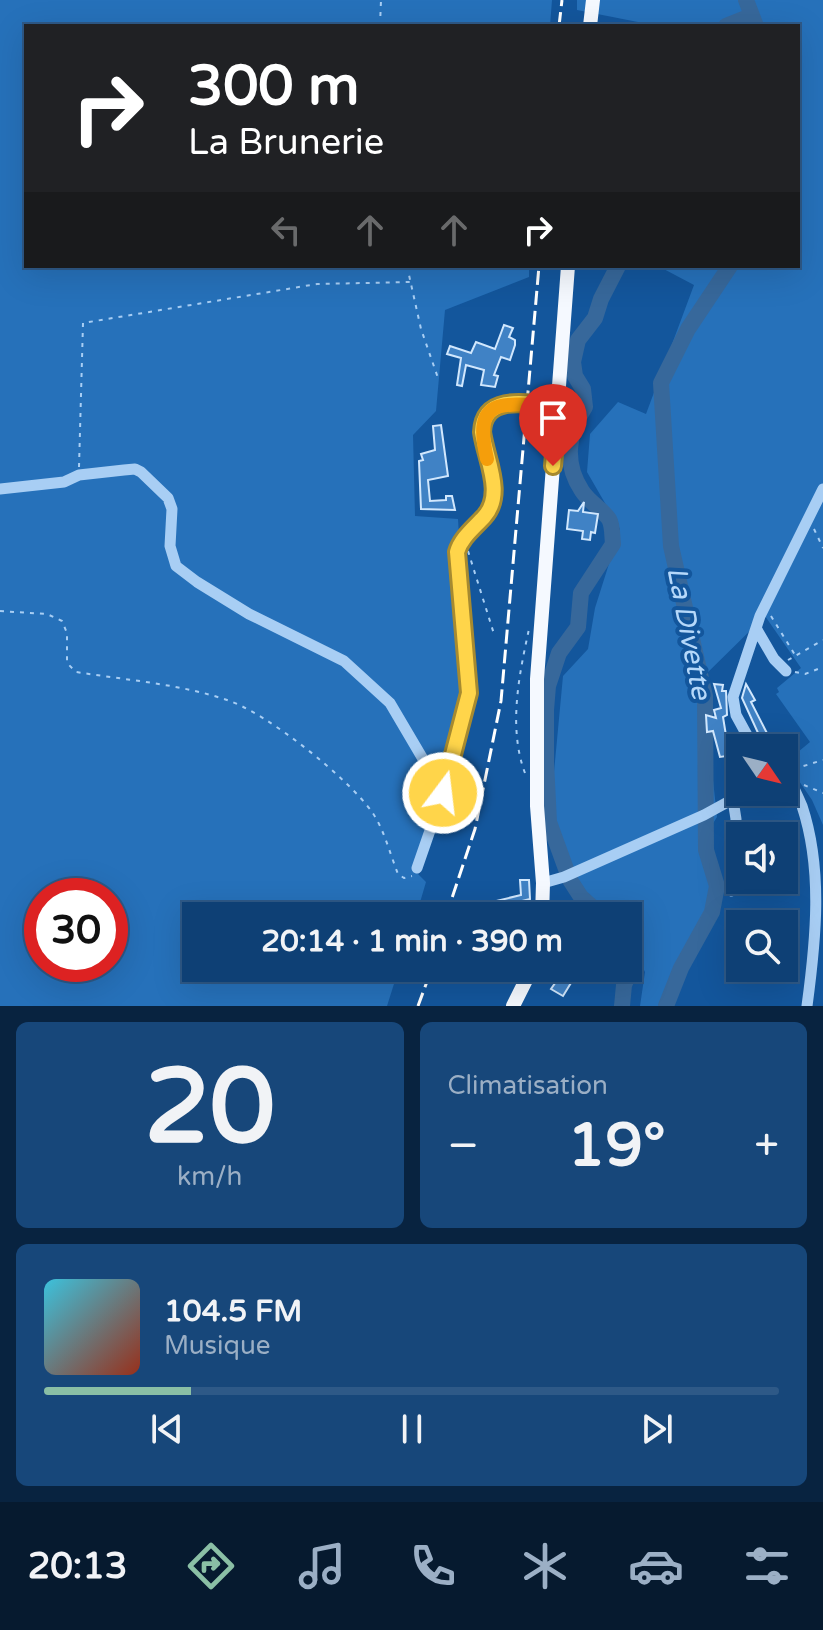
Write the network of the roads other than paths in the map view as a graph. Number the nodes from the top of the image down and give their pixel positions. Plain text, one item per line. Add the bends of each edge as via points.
1 (593, 0) edge
2 (590, 24) edge
3 (568, 268) edge
4 (558, 407) junction
5 (0, 489) edge
6 (823, 489) edge
7 (756, 628) junction
8 (784, 668) road end
9 (746, 734) edge
10 (443, 793) junction
11 (798, 799) edge
12 (726, 804) edge
13 (417, 868) road end
14 (543, 883) junction
15 (542, 902) edge
16 (525, 982) edge
17 (513, 1006) edge
18 (807, 1006) edge

1 - 2 main road
3 - 4 main road
4 - 10 street via 508,403 484,419 495,499 459,546 456,559 469,693
4 - 14 main road via 537,679
5 - 10 street via 64,482 79,475 141,472 168,498 176,566 249,614 344,661 390,703
6 - 7 street
7 - 8 street
7 - 9 street via 732,703
10 - 13 street
11 - 18 street via 820,863 820,913
12 - 14 street
14 - 15 main road
16 - 17 main road

